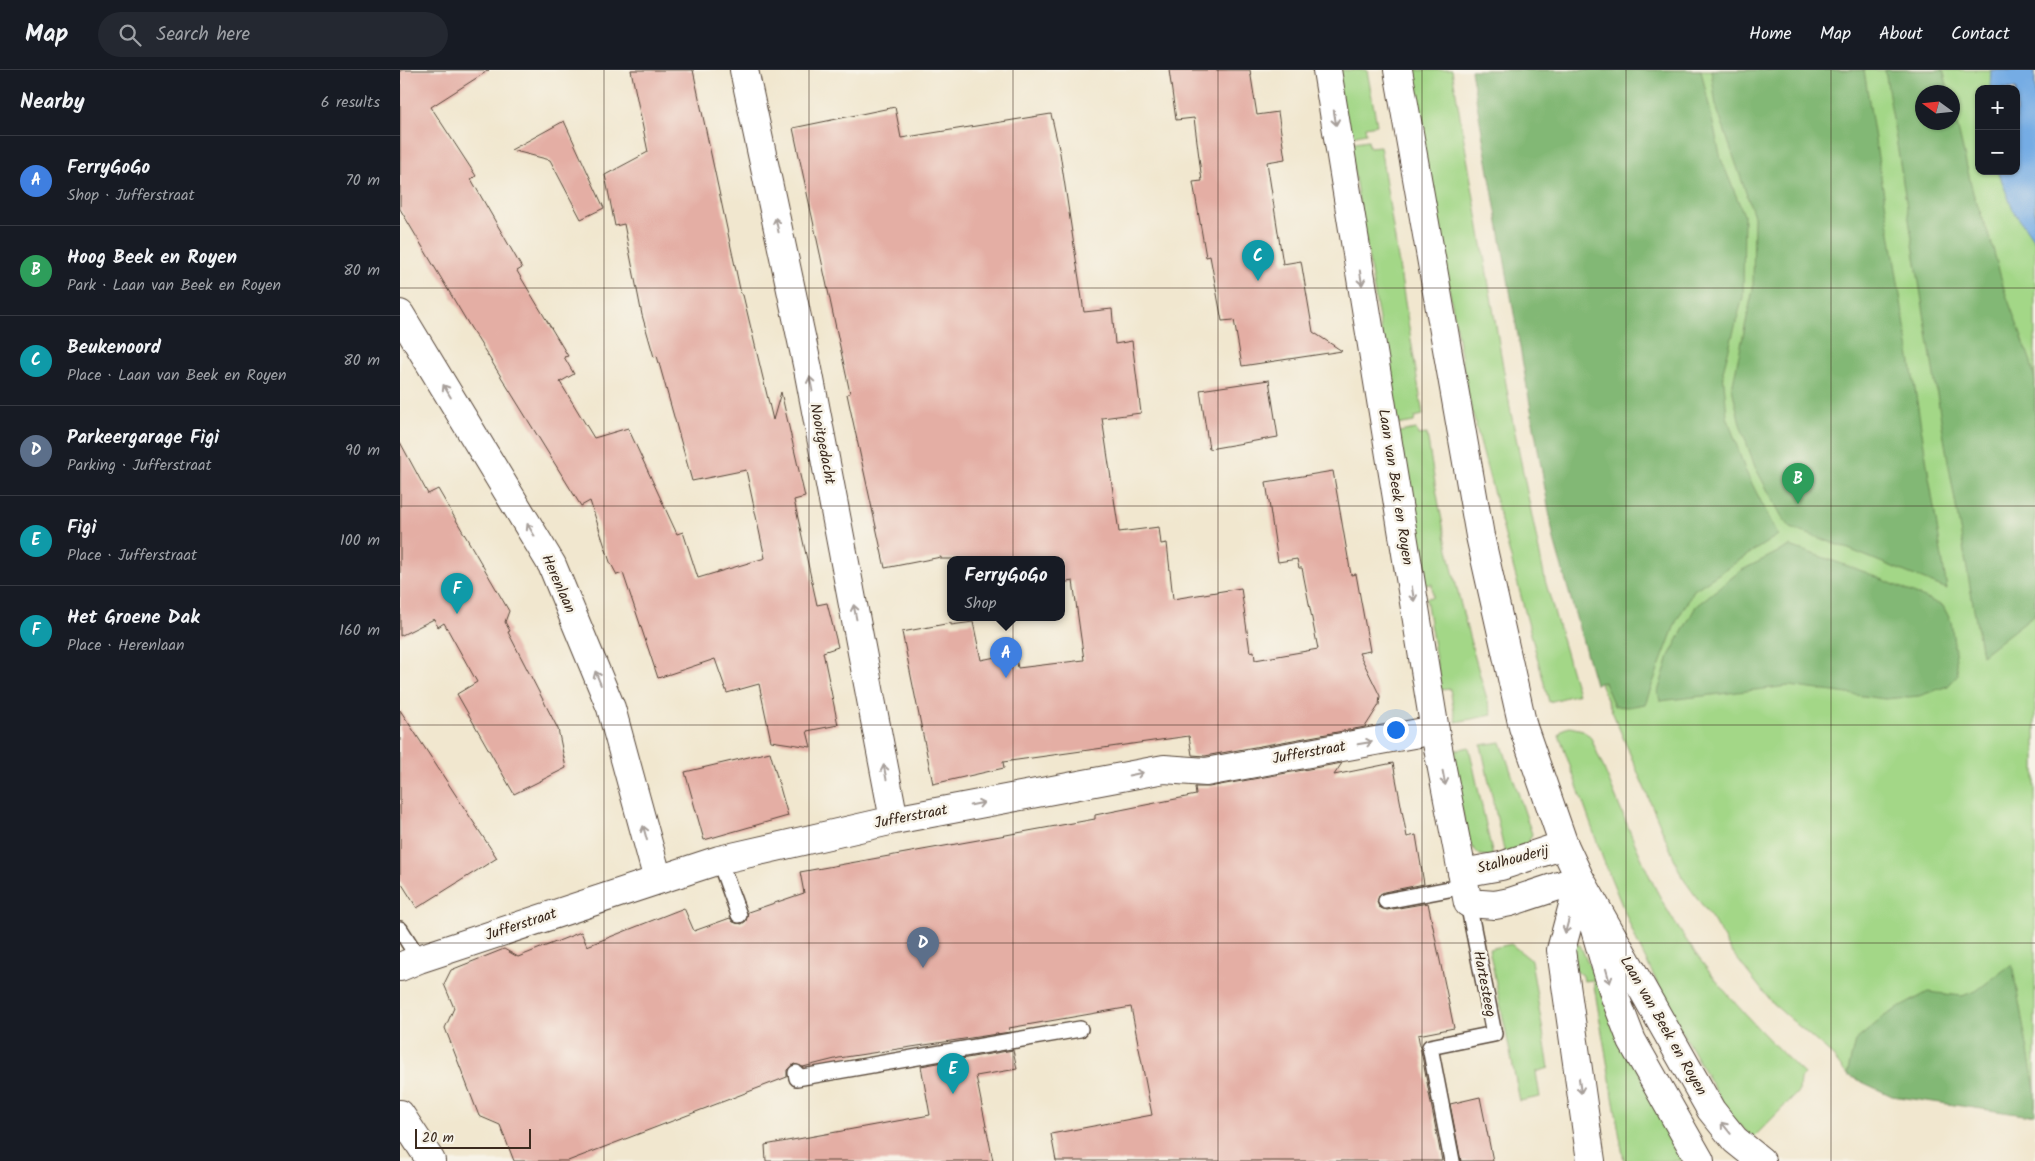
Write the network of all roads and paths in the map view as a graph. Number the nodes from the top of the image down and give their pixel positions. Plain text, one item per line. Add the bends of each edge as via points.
1 (744, 70) edge
2 (1327, 70) edge
3 (1398, 70) edge
4 (400, 314) edge
5 (1435, 730) junction
6 (894, 820) junction
7 (1564, 845) junction
8 (719, 860) junction
9 (1580, 879) junction
10 (658, 880) junction
11 (1465, 887) junction
12 (1386, 902) dead end
13 (739, 916) dead end
14 (400, 930) edge
15 (409, 963) edge
16 (1080, 1029) dead end
17 (796, 1074) dead end
18 (400, 1114) edge
19 (431, 1161) edge
20 (1452, 1161) edge
21 (1591, 1161) edge
22 (1700, 1161) edge
23 (1761, 1161) edge

6 -> 1 street, Nooitgedacht via 808,369
2 -> 5 street, Laan van Beek en Royen
3 - 7 street, Laan van Beek en Royen via 1480,536 1524,726
10 -> 4 street, Herenlaan via 610,708 552,565
6 -> 5 street, Jufferstraat via 1164,769 1206,772
5 -> 11 street, Laan van Beek en Royen
6 - 8 street, Jufferstraat
7 - 9 street, Laan van Beek en Royen
7 - 11 street, Stalhouderij via 1501,866
8 - 10 street, Jufferstraat
8 - 13 lane
9 - 11 street, Stalhouderij via 1495,905
9 -> 21 street via 1561,950
9 -> 22 street, Laan van Beek en Royen via 1615,998 1632,1041
23 -> 9 street, Laan van Beek en Royen via 1735,1140 1711,1110
10 - 15 street, Jufferstraat
11 - 12 lane, Stalhouderij
11 - 20 lane, Hartesteeg via 1494,1034 1430,1047
14 - 15 lane
16 - 17 lane via 798,1078
18 - 19 street

